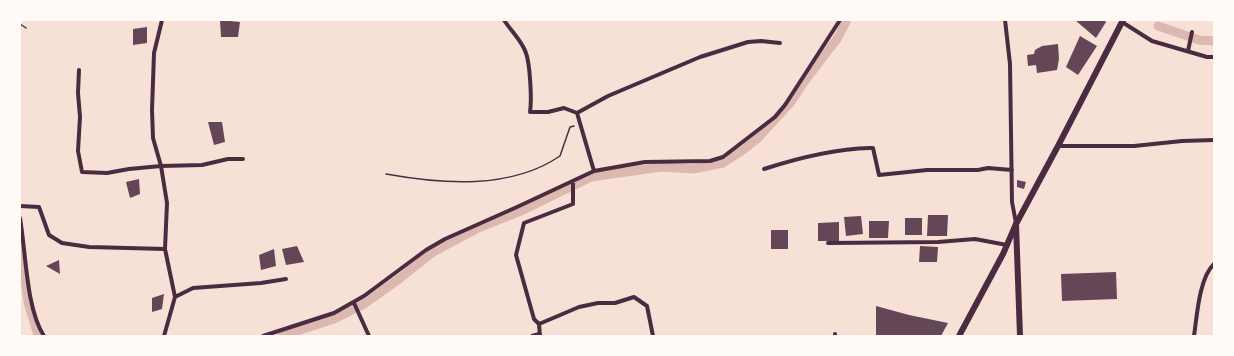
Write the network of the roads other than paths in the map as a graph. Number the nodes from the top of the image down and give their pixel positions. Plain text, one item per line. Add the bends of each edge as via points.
1 (162, 20) edge
2 (504, 20) edge
3 (840, 20) edge
4 (1005, 20) edge
5 (1122, 21) edge
6 (1192, 32) dead end
7 (780, 43) dead end
8 (1188, 51) junction
9 (1214, 57) edge
10 (79, 70) dead end
11 (577, 113) junction
12 (1214, 140) edge
13 (1058, 146) junction
14 (243, 160) dead end
15 (161, 166) junction
16 (764, 169) dead end
17 (1012, 170) junction
18 (594, 171) junction
19 (572, 181) junction
20 (20, 206) edge
21 (20, 218) edge
22 (1016, 224) junction
23 (828, 243) dead end
24 (1006, 245) junction
25 (165, 249) junction
26 (1214, 264) edge
27 (286, 279) dead end
28 (175, 298) junction
29 (354, 303) junction
30 (539, 324) junction
31 (540, 335) edge
32 (44, 336) edge
33 (164, 336) edge
34 (263, 336) edge
35 (369, 336) edge
36 (532, 336) edge
37 (653, 336) edge
38 (959, 336) edge
39 (1020, 336) edge
40 (1194, 336) edge

1 - 15 street via 154,53 152,110 153,138
2 - 11 street via 527,54 532,97 530,112 548,112 564,108
3 - 18 street via 775,117 723,157 710,161 645,162
4 - 17 street via 1010,64
5 - 8 street via 1152,41
5 - 13 main road
6 - 8 street
7 - 11 street via 748,42 700,56 608,96
8 - 9 street
10 - 15 street via 78,151 82,172 107,173
11 - 18 street
12 - 13 street via 1134,146
13 - 22 main road
14 - 15 street via 228,159 202,165
15 - 25 street via 167,203
16 - 17 street via 803,157 873,148 879,175 926,170
17 - 22 street via 1012,202
18 - 19 street
19 - 29 street via 445,239
19 - 30 street via 573,204 524,223 516,255 534,319
20 - 25 street via 39,207 49,235 62,243 88,247
21 - 32 street via 32,308
22 - 24 main road
22 - 39 main road
23 - 24 street via 938,242 974,239
24 - 38 main road
25 - 28 street
26 - 40 street via 1210,268 1200,296
27 - 28 street via 193,288
28 - 33 street
29 - 34 street via 334,313
29 - 35 street
30 - 31 street
30 - 37 street via 579,307 615,303 634,297 647,306
31 - 36 street

